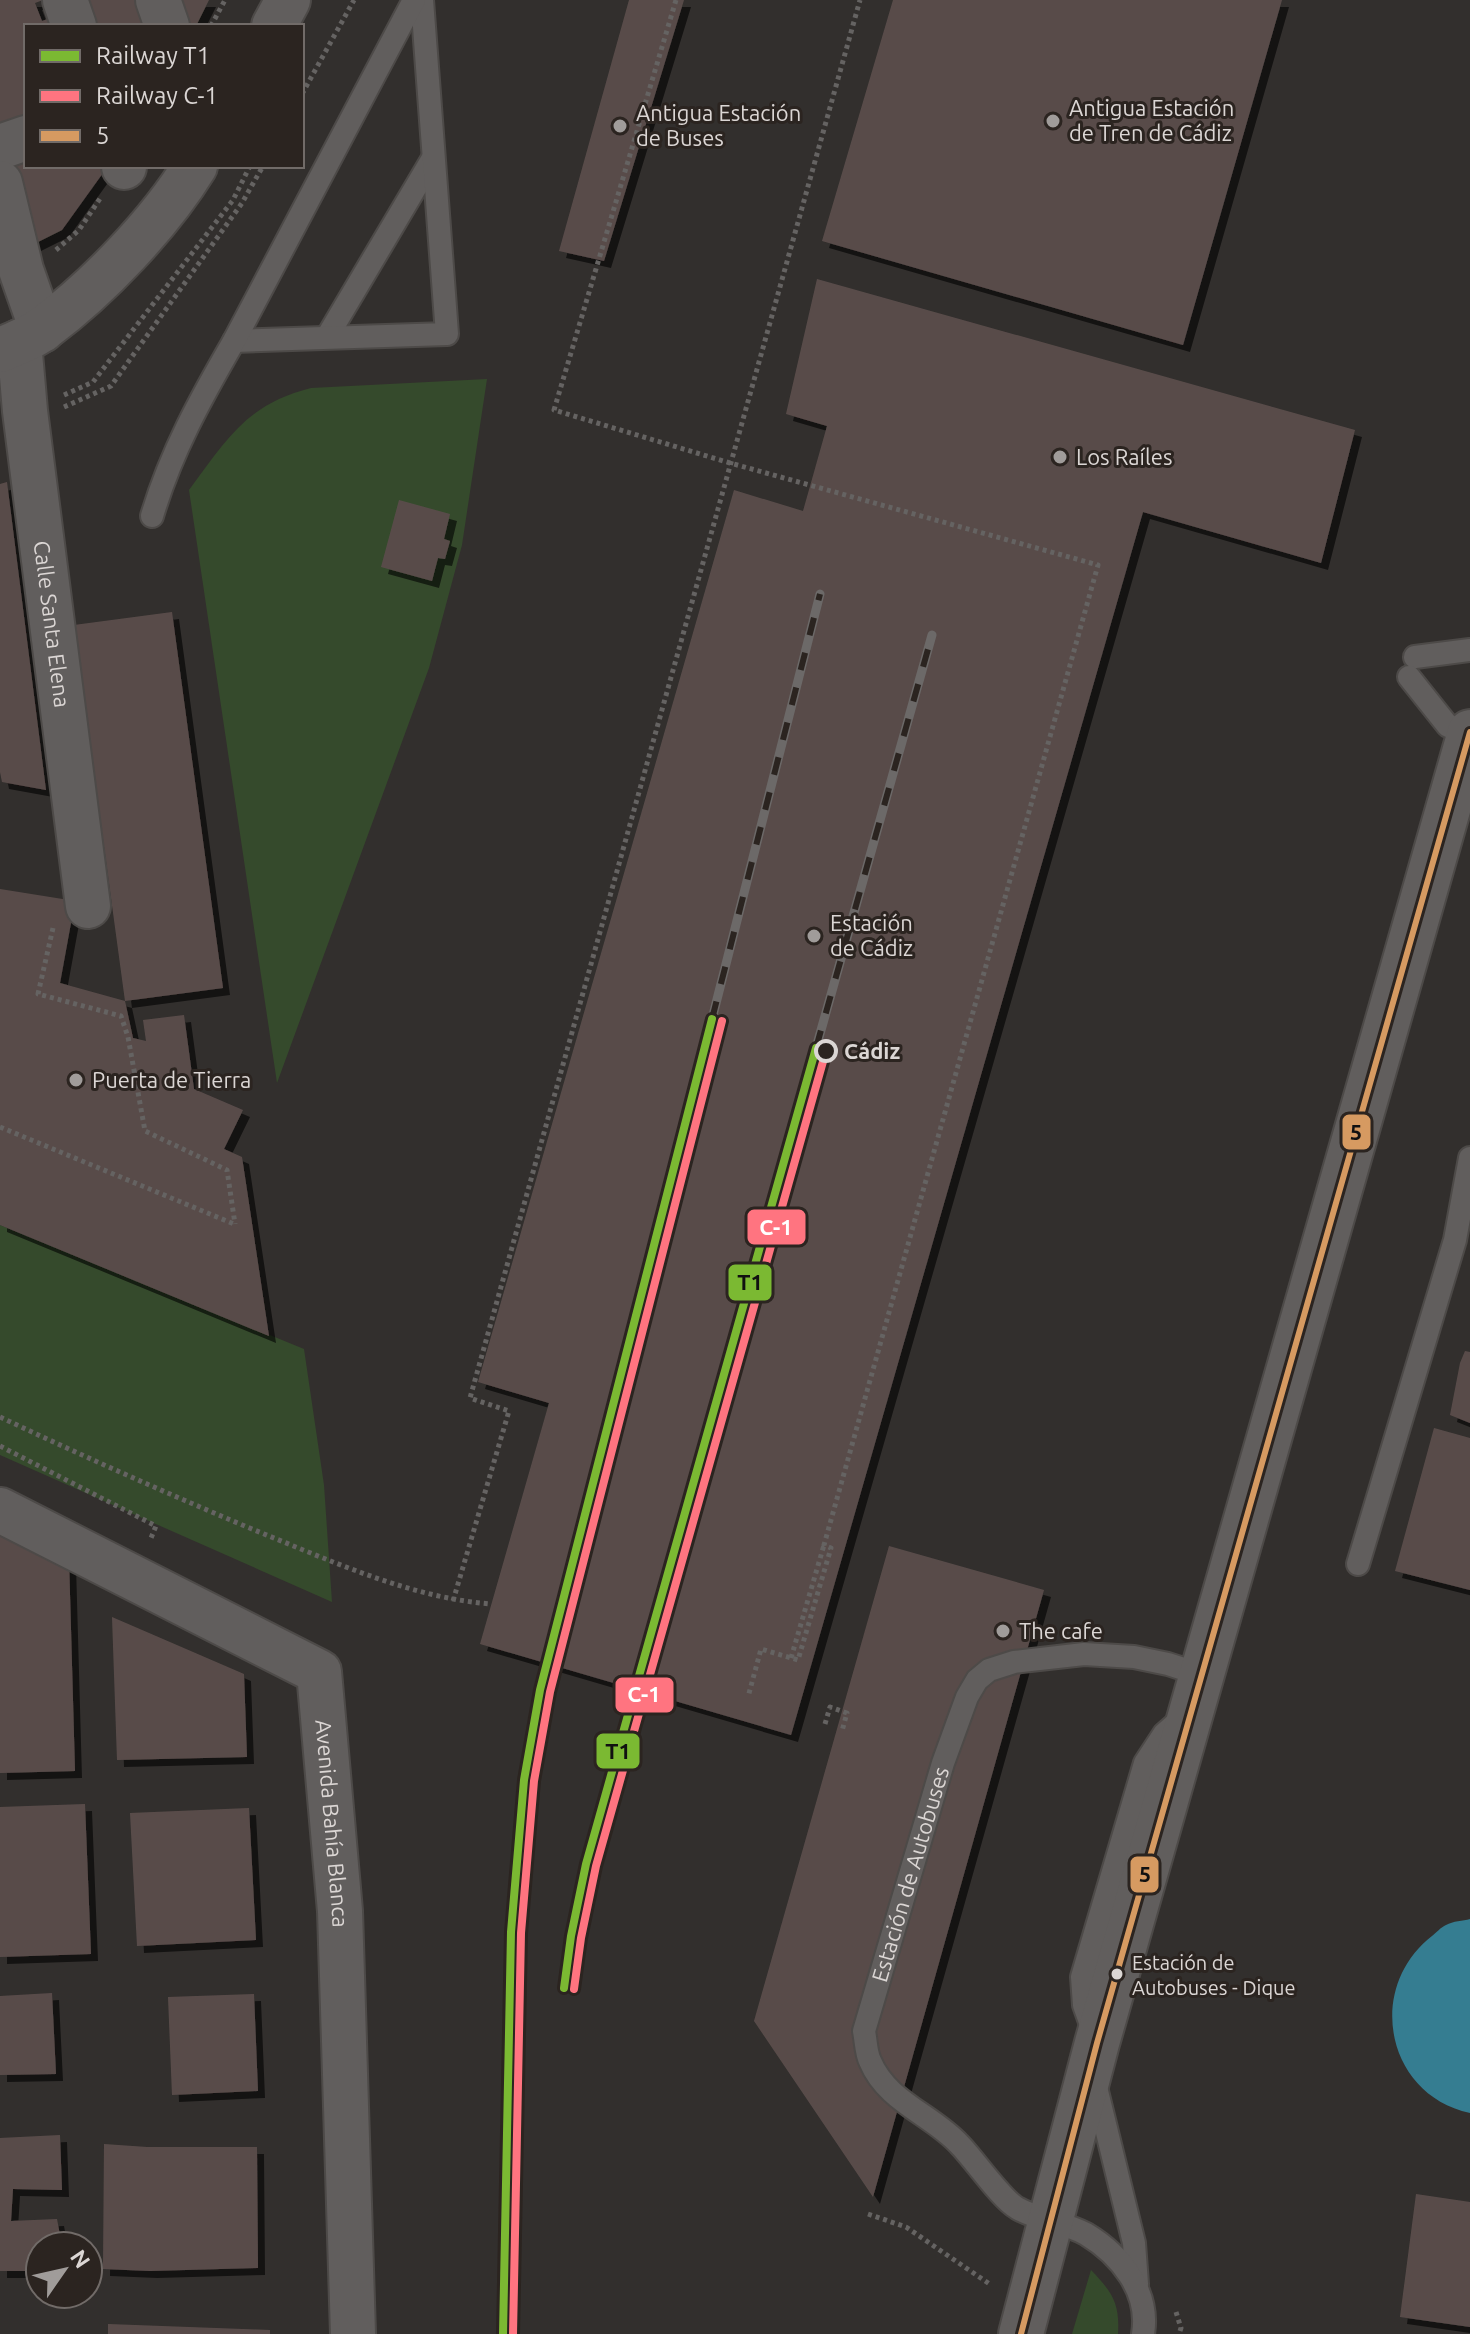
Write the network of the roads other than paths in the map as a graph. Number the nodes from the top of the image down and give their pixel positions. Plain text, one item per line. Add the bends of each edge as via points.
1 (65, 0) edge
2 (158, 0) edge
3 (288, 0) edge
4 (414, 0) edge
5 (422, 0) edge
6 (73, 24) edge
7 (166, 24) edge
8 (275, 24) edge
9 (24, 139) edge
10 (0, 147) edge
11 (433, 158) junction
12 (194, 168) edge
13 (0, 183) edge
14 (327, 337) junction
15 (20, 341) edge
16 (234, 341) junction
17 (152, 516) dead end
18 (1470, 650) edge
19 (1470, 732) edge
20 (71, 916) road end
21 (1470, 1158) edge
22 (0, 1510) edge
23 (1358, 1564) dead end
24 (1198, 1692) junction
25 (1094, 2054) junction
26 (1051, 2221) junction
27 (1137, 2285) junction
28 (353, 2334) edge
29 (1021, 2334) edge
30 (1143, 2334) edge

1 - 6 street
2 - 7 street
3 - 8 street
4 - 16 lane
5 - 11 lane
9 - 10 street
11 - 14 lane
11 - 14 lane via 447,334
12 - 15 street via 94,286
13 - 15 street, Calle Santa Elena via 21,270
14 - 16 lane
15 - 20 street, Calle Santa Elena
16 - 17 lane via 165,472
18 - 19 lane via 1412,667 1448,726
19 - 24 street
21 - 23 lane via 1455,1240
22 - 28 street, Avenida Bahía Blanca via 319,1672 340,1911
24 - 25 street
24 - 26 lane, Estación de Autobuses via 1168,1664 1084,1654 1014,1662 977,1680 943,1763 864,2031 869,2061 900,2100 958,2142 1015,2207
25 - 26 street
25 - 27 lane via 1134,2243
26 - 27 lane, Estación de Autobuses via 1108,2250
26 - 29 street
27 - 30 lane via 1146,2319

